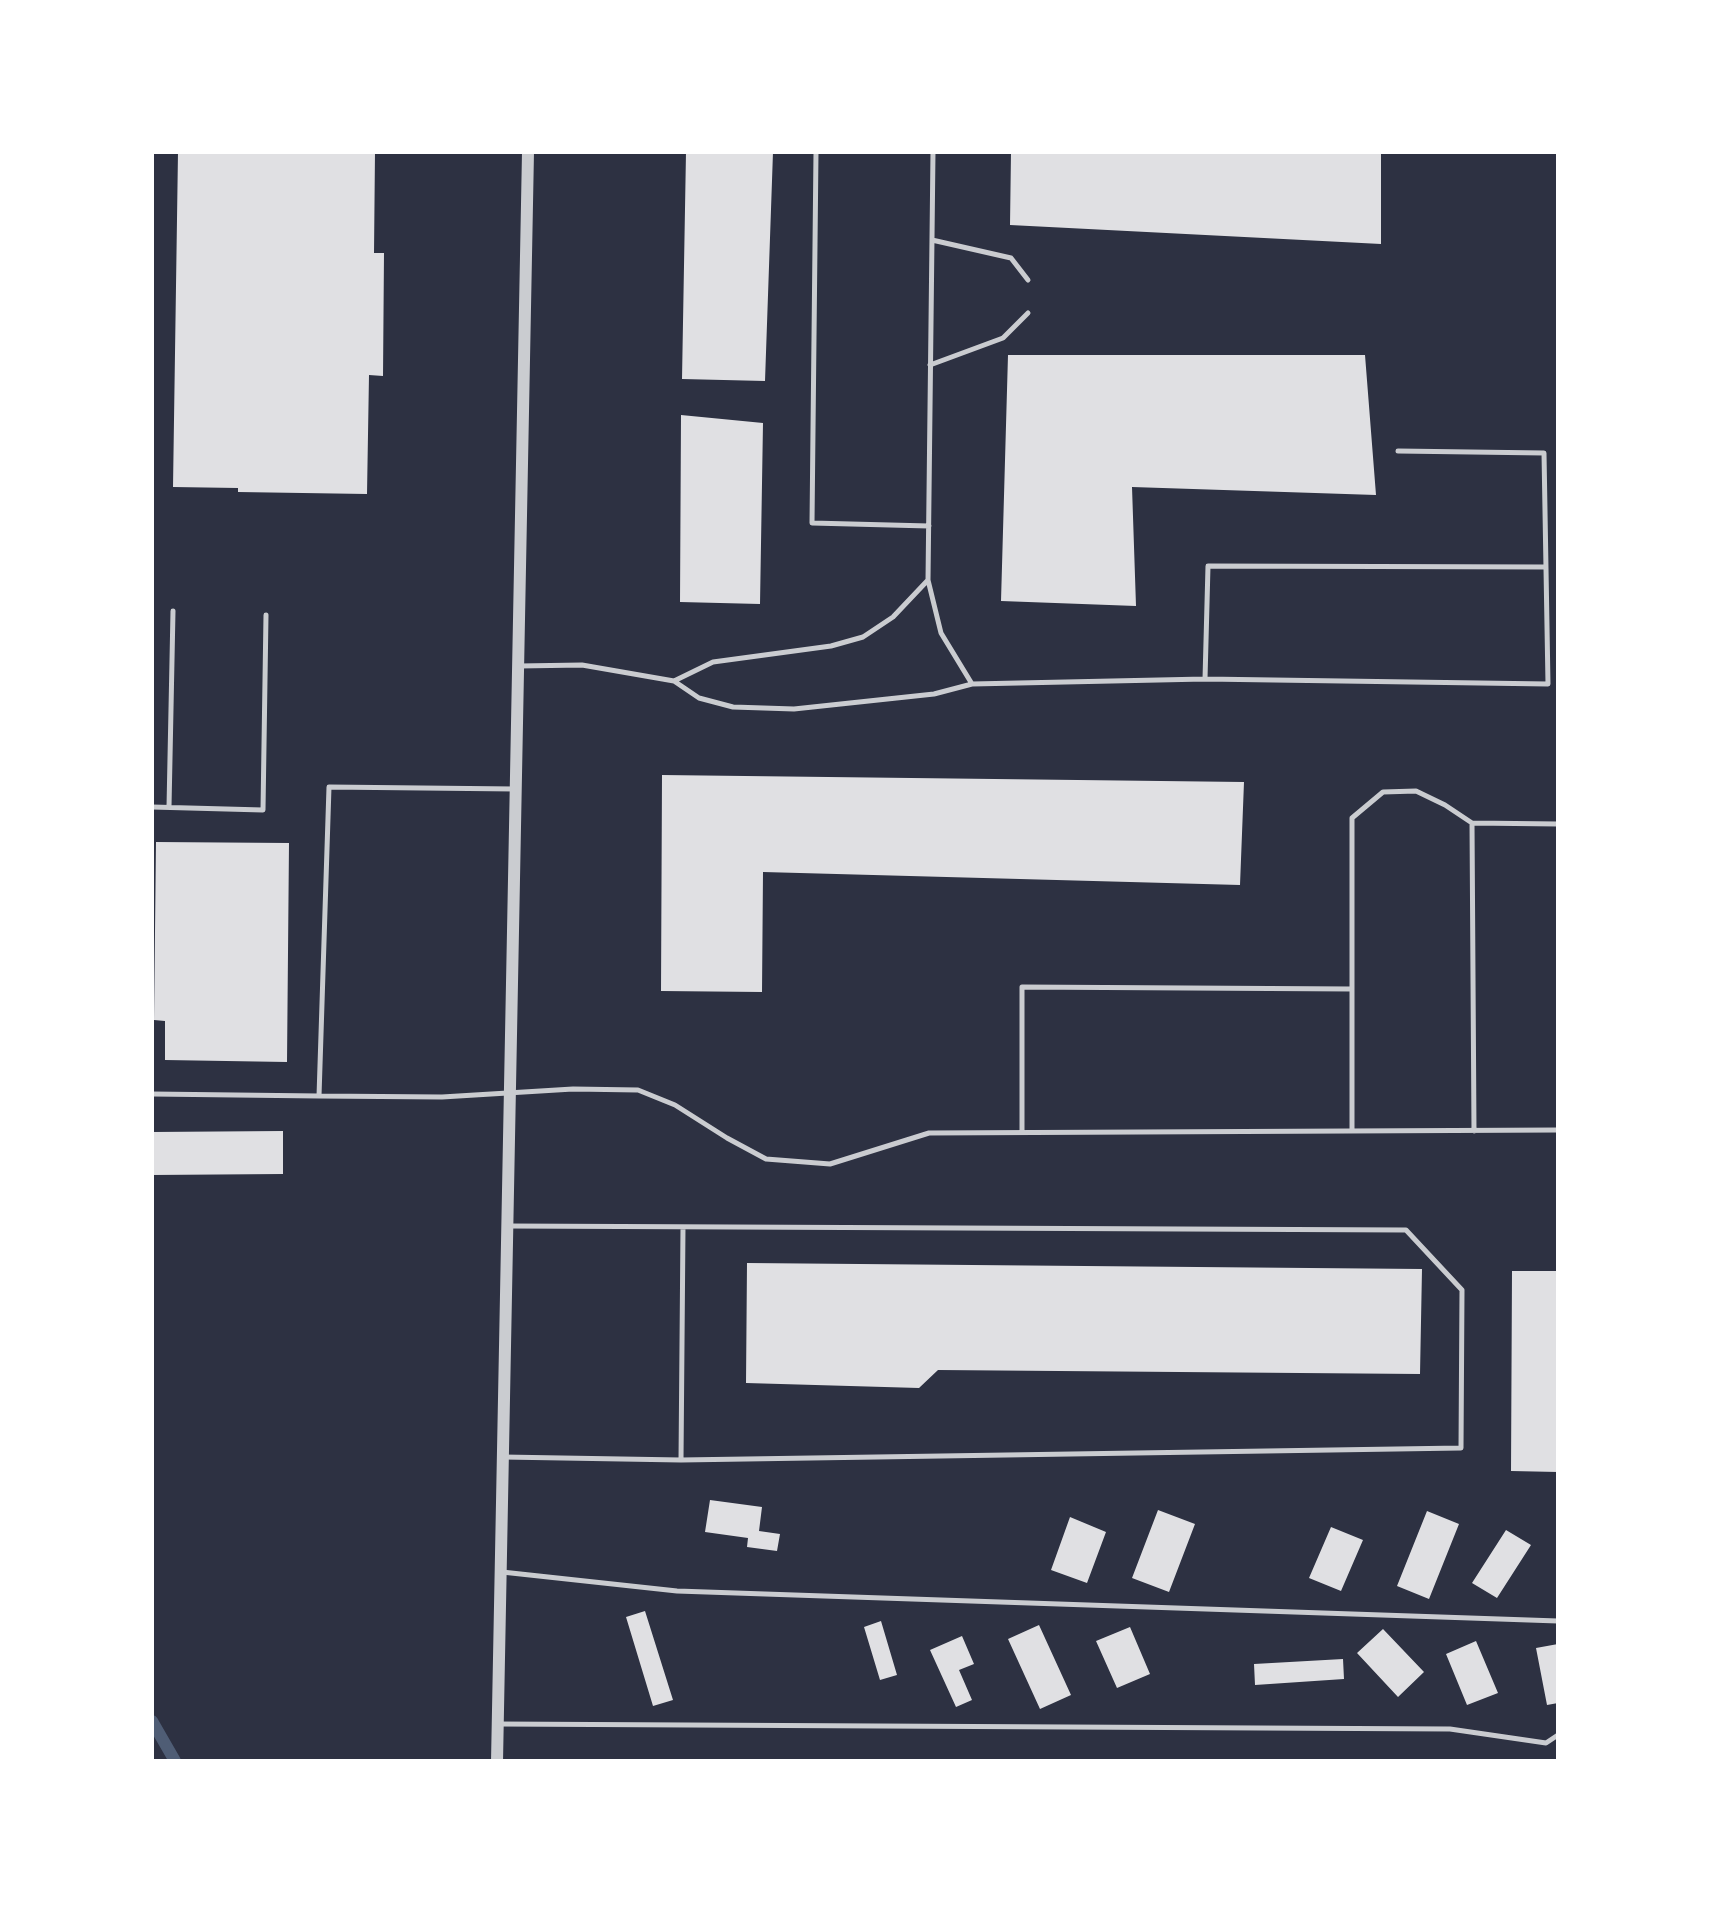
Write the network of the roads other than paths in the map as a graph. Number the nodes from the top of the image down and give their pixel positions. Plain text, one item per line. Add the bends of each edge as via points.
1 (528, 152) edge
2 (816, 152) edge
3 (933, 152) edge
4 (932, 240) junction
5 (1028, 280) dead end
6 (1028, 313) dead end
7 (930, 365) junction
8 (1398, 450) dead end
9 (929, 526) junction
10 (1546, 567) junction
11 (928, 580) junction
12 (173, 611) dead end
13 (266, 615) dead end
14 (518, 666) junction
15 (1205, 679) junction
16 (674, 681) junction
17 (972, 684) junction
18 (516, 789) junction
19 (152, 807) edge
20 (169, 807) junction
21 (1472, 823) junction
22 (1558, 824) edge
23 (1352, 989) junction
24 (509, 1091) junction
25 (152, 1094) edge
26 (319, 1096) junction
27 (1558, 1130) edge
28 (1352, 1131) junction
29 (1474, 1131) junction
30 (1023, 1132) junction
31 (508, 1226) junction
32 (683, 1227) junction
33 (503, 1457) junction
34 (681, 1460) junction
35 (501, 1572) junction
36 (1558, 1621) edge
37 (498, 1727) junction
38 (1558, 1735) edge
39 (497, 1761) edge

1 - 14 street
2 - 9 lane via 811,523
3 - 4 lane
4 - 5 lane via 1011,258
4 - 7 lane
6 - 7 lane via 1003,338
7 - 9 lane
8 - 10 lane via 1544,453
9 - 11 lane
10 - 15 lane via 1208,566
10 - 15 lane via 1548,684
11 - 16 lane via 893,617 863,637 831,646 713,662
11 - 17 lane via 942,633
12 - 20 lane
13 - 20 lane via 263,810
14 - 16 lane via 582,665
14 - 18 street
15 - 17 lane
16 - 17 lane via 699,698 733,707 794,709 934,694
18 - 24 street
18 - 26 lane via 329,787
19 - 20 lane
21 - 22 lane
21 - 23 lane via 1416,791 1383,792 1352,818
21 - 29 lane
23 - 28 lane
23 - 30 lane via 1022,987
24 - 26 lane via 442,1097
24 - 30 lane via 638,1090 675,1105 766,1159 830,1164 929,1133
24 - 31 street
25 - 26 lane
27 - 29 lane
28 - 29 lane
28 - 30 lane
31 - 32 lane
31 - 33 street
32 - 34 lane
32 - 34 lane via 1406,1230 1462,1290 1461,1448
33 - 34 lane
33 - 35 street
35 - 36 lane via 677,1591
35 - 37 street
37 - 38 lane via 1450,1729 1546,1743
37 - 39 street

